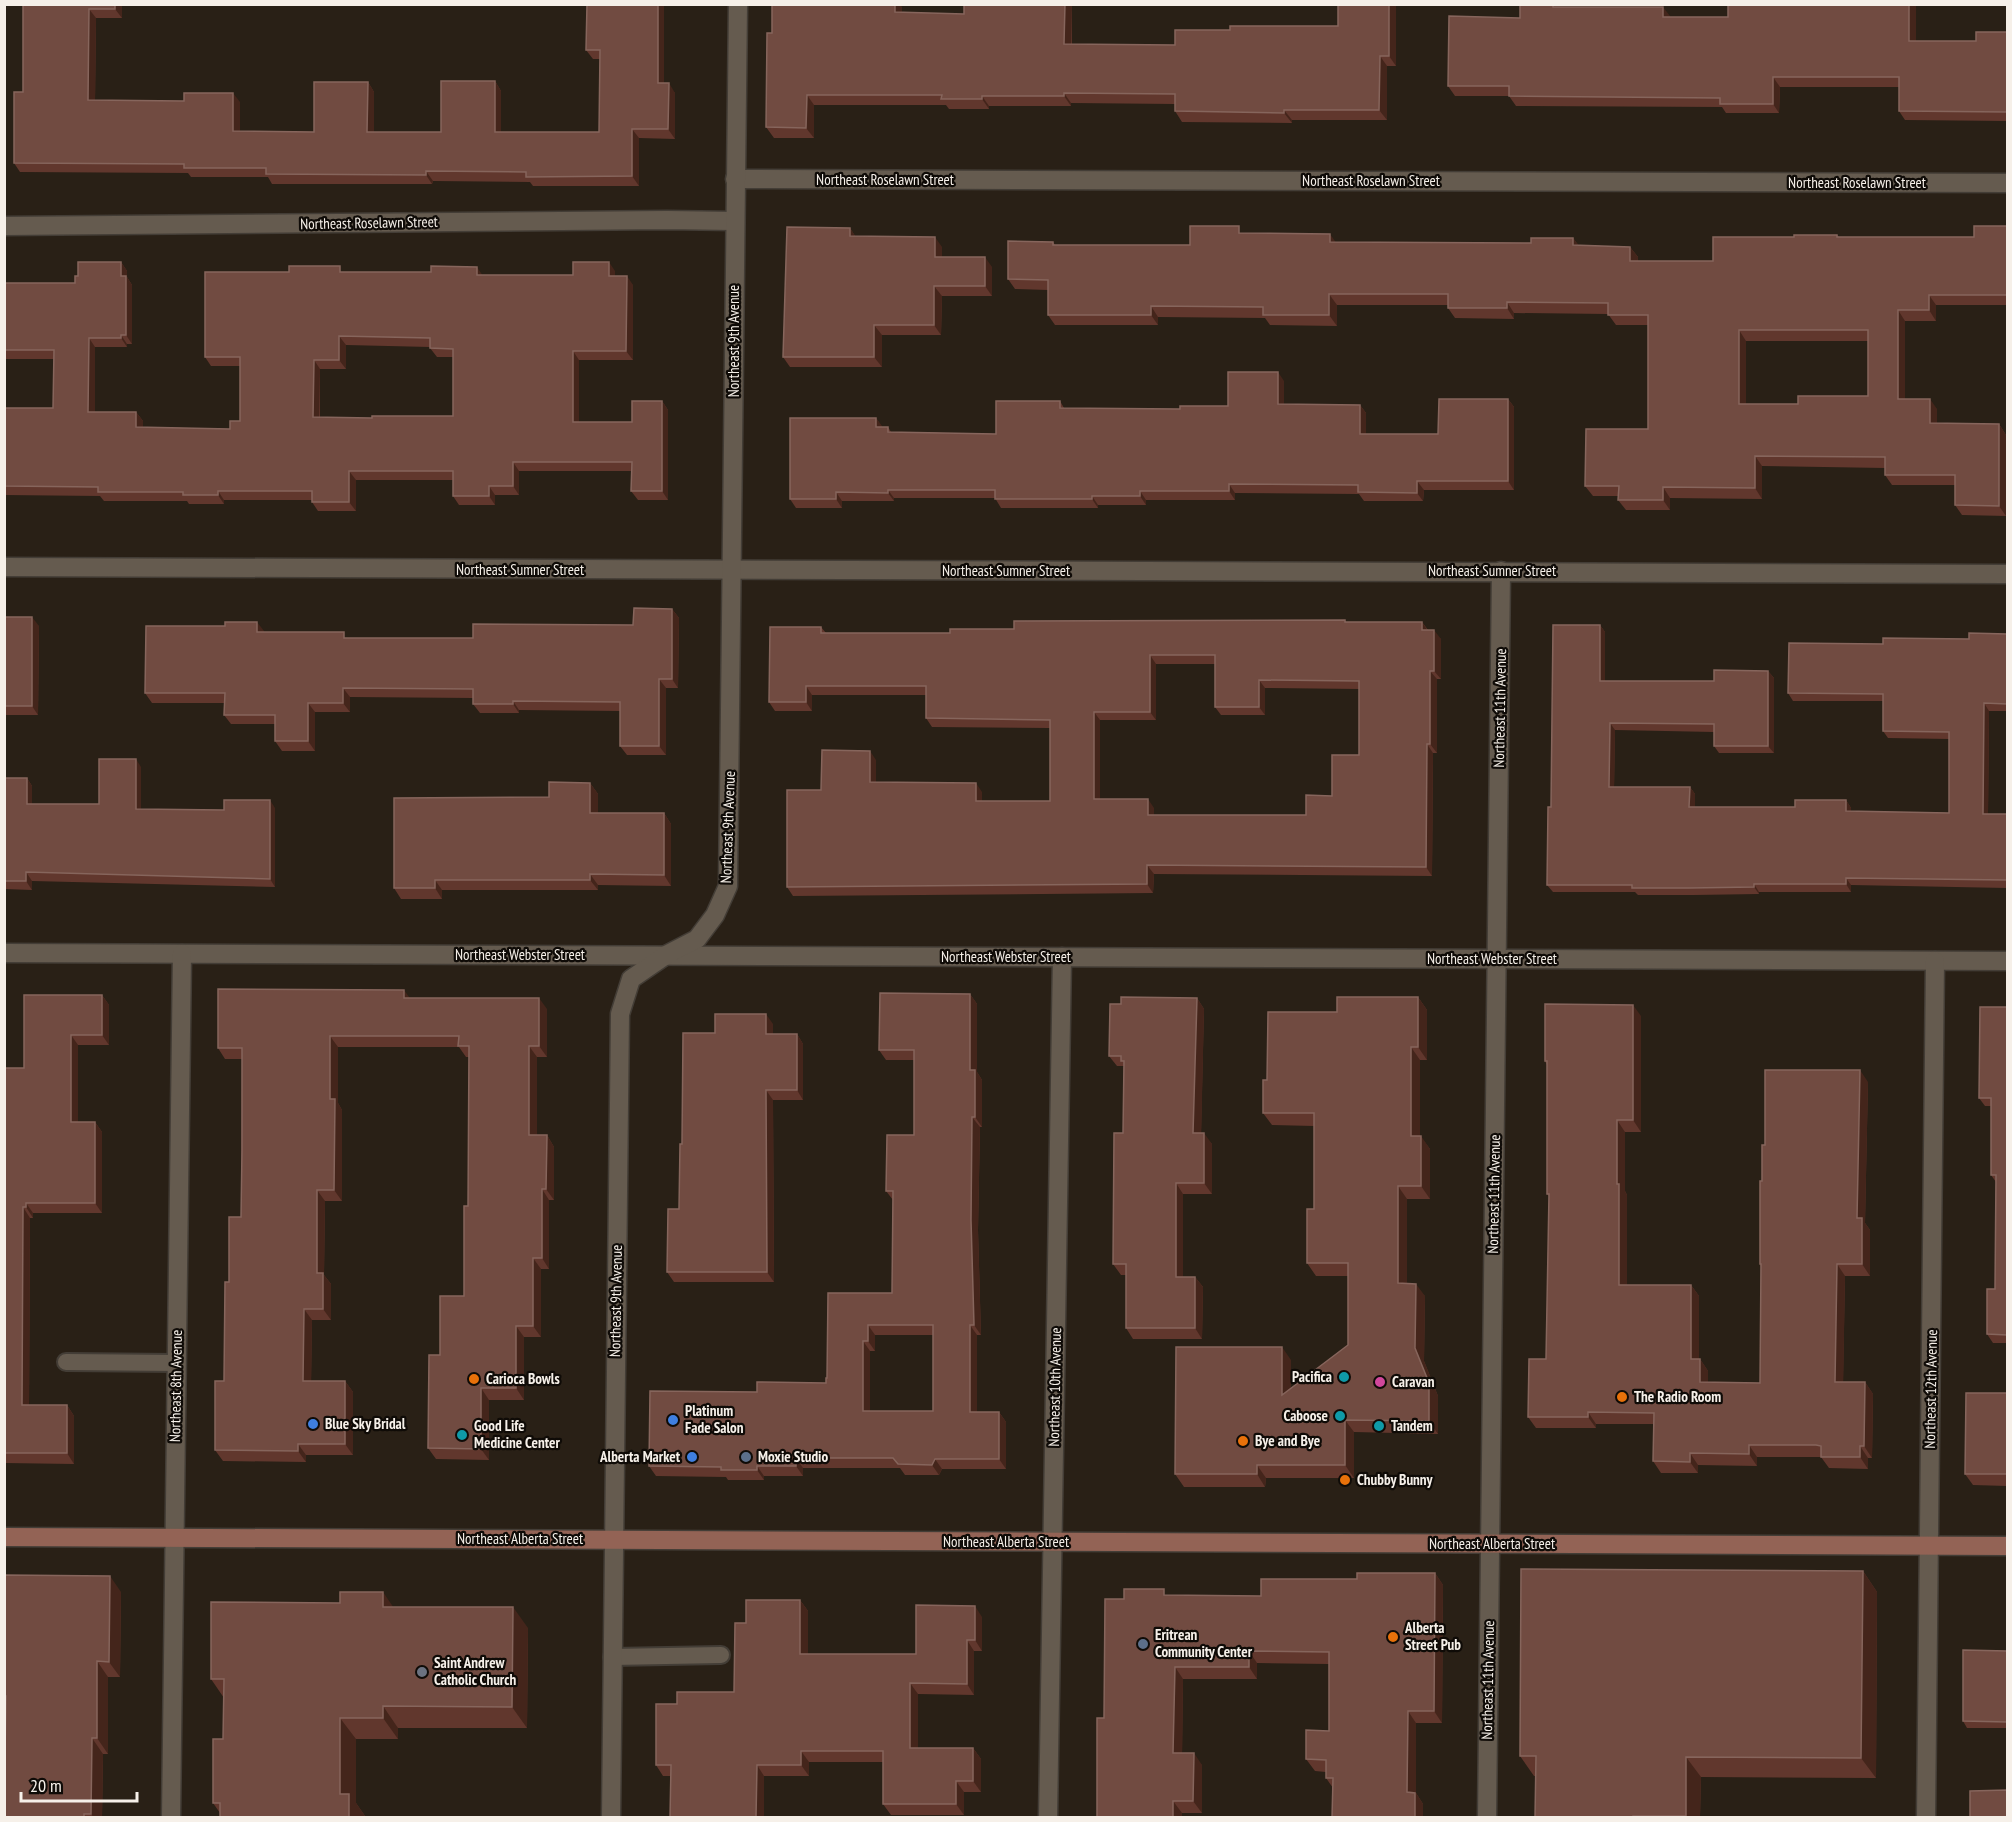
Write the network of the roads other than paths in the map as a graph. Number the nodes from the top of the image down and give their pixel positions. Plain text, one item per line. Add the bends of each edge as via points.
1 (738, 4) edge
2 (735, 179) junction
3 (2007, 183) edge
4 (734, 221) junction
5 (4, 226) edge
6 (4, 567) edge
7 (733, 571) junction
8 (1501, 571) junction
9 (2007, 574) edge
10 (4, 953) edge
11 (182, 954) junction
12 (666, 955) junction
13 (1062, 957) junction
14 (1498, 959) junction
15 (1935, 961) junction
16 (2007, 961) edge
17 (66, 1362) dead end
18 (176, 1363) junction
19 (4, 1537) edge
20 (174, 1538) junction
21 (613, 1540) junction
22 (1052, 1542) junction
23 (1490, 1544) junction
24 (1930, 1546) junction
25 (2007, 1546) edge
26 (721, 1655) dead end
27 (612, 1657) junction
28 (171, 1818) edge
29 (611, 1818) edge
30 (1048, 1818) edge
31 (1487, 1818) edge
32 (1926, 1818) edge

1 - 2 street, Northeast 9th Avenue
2 - 3 street, Northeast Roselawn Street
2 - 4 street, Northeast 9th Avenue
4 - 5 street, Northeast Roselawn Street
4 - 7 street, Northeast 9th Avenue
6 - 7 street, Northeast Sumner Street
7 - 8 street, Northeast Sumner Street
7 - 12 street, Northeast 9th Avenue via 728,886 715,915 697,939
8 - 9 street, Northeast Sumner Street
8 - 14 street, Northeast 11th Avenue
10 - 11 street, Northeast Webster Street
11 - 12 street, Northeast Webster Street
11 - 18 street, Northeast 8th Avenue
12 - 13 street, Northeast Webster Street
12 - 21 street, Northeast 9th Avenue via 631,979 620,1014
13 - 14 street, Northeast Webster Street
13 - 22 street, Northeast 10th Avenue
14 - 15 street, Northeast Webster Street
14 - 23 street, Northeast 11th Avenue
15 - 16 street, Northeast Webster Street
15 - 24 street, Northeast 12th Avenue
17 - 18 lane
18 - 20 street, Northeast 8th Avenue
19 - 20 street, Northeast Alberta Street
20 - 21 street, Northeast Alberta Street
20 - 28 street, Northeast 8th Avenue
21 - 22 street, Northeast Alberta Street
21 - 27 street, Northeast 9th Avenue
22 - 23 street, Northeast Alberta Street
22 - 30 street, Northeast 10th Avenue
23 - 24 street, Northeast Alberta Street
23 - 31 street, Northeast 11th Avenue
24 - 25 street, Northeast Alberta Street
24 - 32 street, Northeast 12th Avenue
26 - 27 lane
27 - 29 street, Northeast 9th Avenue

